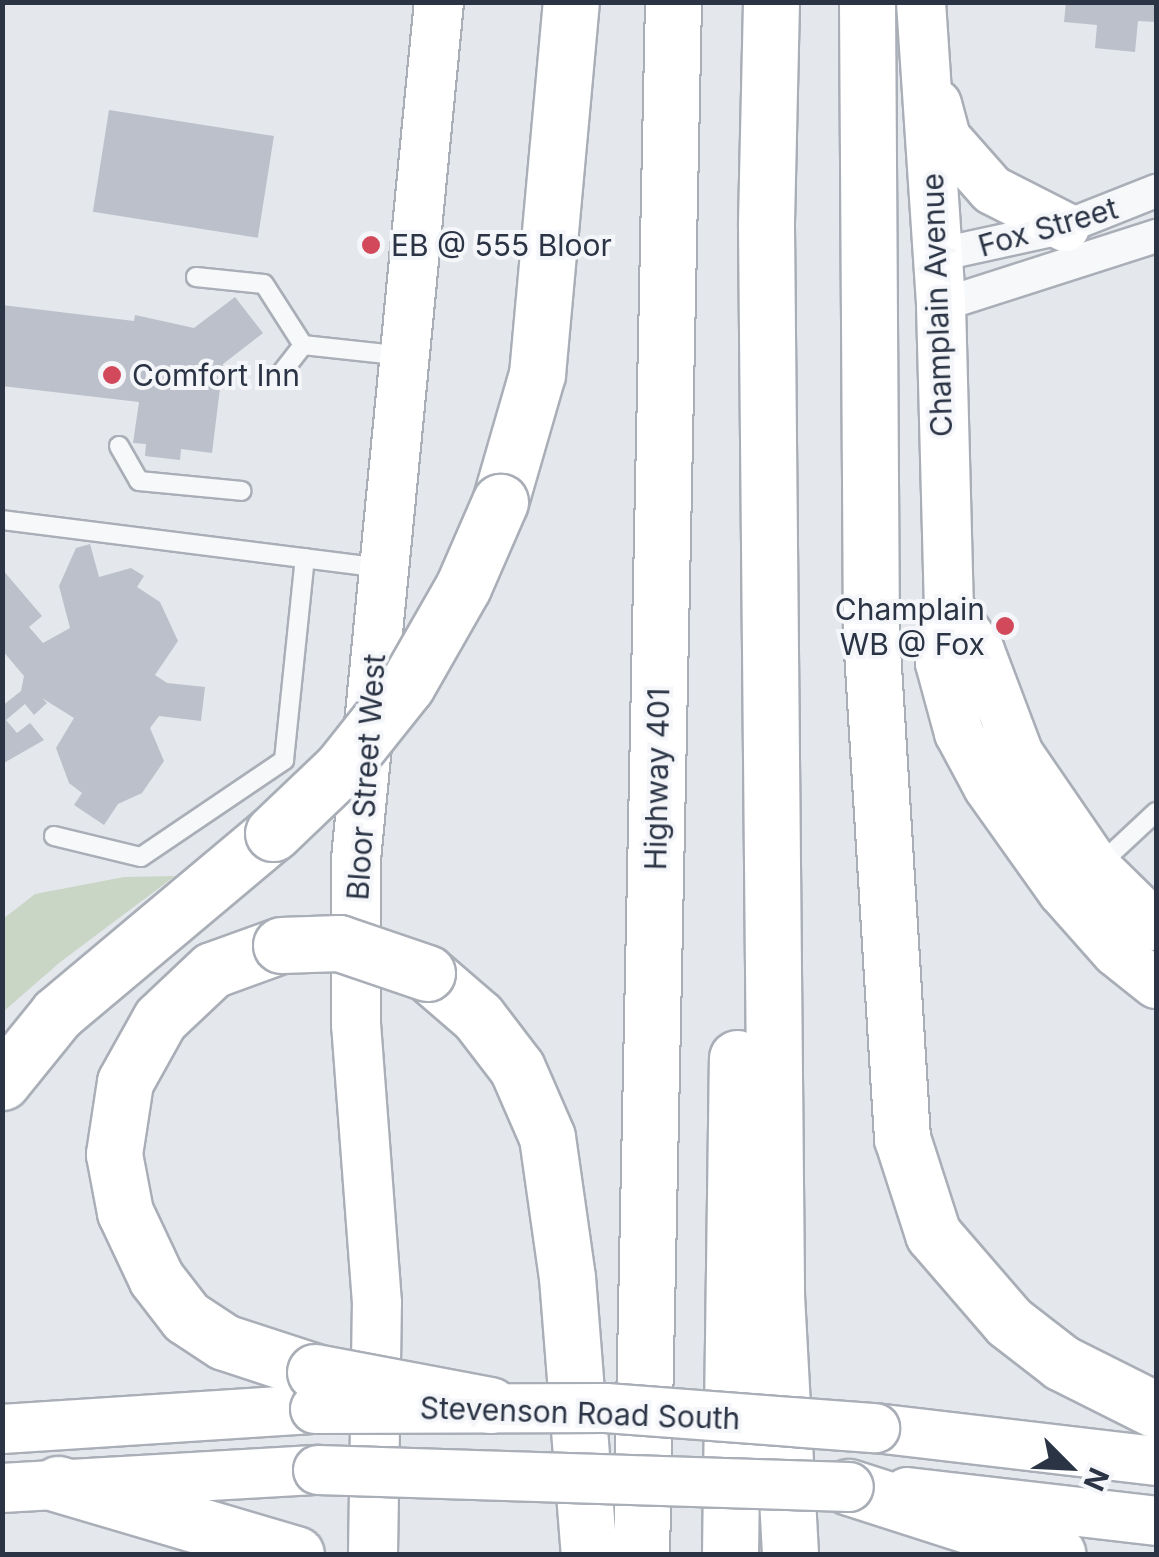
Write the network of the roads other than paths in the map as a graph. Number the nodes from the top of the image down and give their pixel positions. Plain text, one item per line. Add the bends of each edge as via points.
1 (439, 2) edge
2 (571, 2) edge
3 (673, 2) edge
4 (754, 2) edge
5 (771, 2) edge
6 (866, 2) edge
7 (921, 2) edge
8 (924, 54) junction
9 (1156, 190) edge
10 (1066, 227) junction
11 (1156, 236) edge
12 (937, 255) junction
13 (196, 277) dead end
14 (942, 306) junction
15 (303, 344) junction
16 (404, 356) junction
17 (279, 376) dead end
18 (118, 446) dead end
19 (242, 491) dead end
20 (2, 520) edge
21 (305, 558) junction
22 (383, 568) junction
23 (949, 607) junction
24 (1156, 812) edge
25 (54, 836) dead end
26 (1096, 868) junction
27 (1156, 926) edge
28 (1156, 984) edge
29 (2, 1082) edge
30 (315, 1390) junction
31 (490, 1405) joint
32 (1156, 1410) edge
33 (2, 1429) edge
34 (1156, 1461) edge
35 (58, 1484) junction
36 (848, 1487) junction
37 (2, 1488) edge
38 (1156, 1521) edge
39 (370, 1542) edge
40 (296, 1554) edge
41 (589, 1554) edge
42 (641, 1554) edge
43 (730, 1554) edge
44 (790, 1554) edge
45 (1058, 1554) edge

1 - 16 main road, Bloor Street West
2 - 29 highway, bridge via 537,374 500,502 407,686 341,768 273,834 58,1014
3 - 42 highway, Highway 401
4 - 43 highway
5 - 44 highway via 766,226 776,1256
6 - 32 highway via 872,634 902,1138 934,1234 1010,1322 1062,1363
7 - 8 main road, Champlain Avenue
8 - 10 main road via 946,138 992,190
8 - 12 main road, Champlain Avenue
9 - 10 street, Fox Street
10 - 12 street, Fox Street
11 - 14 street, Fox Street
12 - 14 main road, Champlain Avenue
13 - 15 lane via 264,284
14 - 23 main road, Champlain Avenue
15 - 16 lane
15 - 17 lane
16 - 22 main road, Bloor Street West
18 - 19 lane via 139,481
20 - 21 lane
21 - 22 lane
21 - 25 lane via 284,760 141,857
22 - 39 main road, Bloor Street West via 356,859 356,1025 377,1304
23 - 26 main road via 980,651 1020,754
23 - 28 main road, Champlain Avenue via 940,663 959,733 988,787 1062,891 1116,952
24 - 26 lane
26 - 27 main road
30 - 31 highway, bridge
30 - 33 main road
30 - 41 highway, bridge via 186,1317 156,1278 125,1212 114,1154 126,1082 160,1019 212,970 281,944 339,943 427,973 478,1016 517,1068 546,1138 566,1277
31 - 34 main road, Stevenson Road South, bridge via 875,1428
35 - 36 main road, Stevenson Road South, bridge via 318,1470
35 - 37 main road, Stevenson Road South
35 - 40 highway
36 - 38 main road, Stevenson Road South
36 - 45 highway

